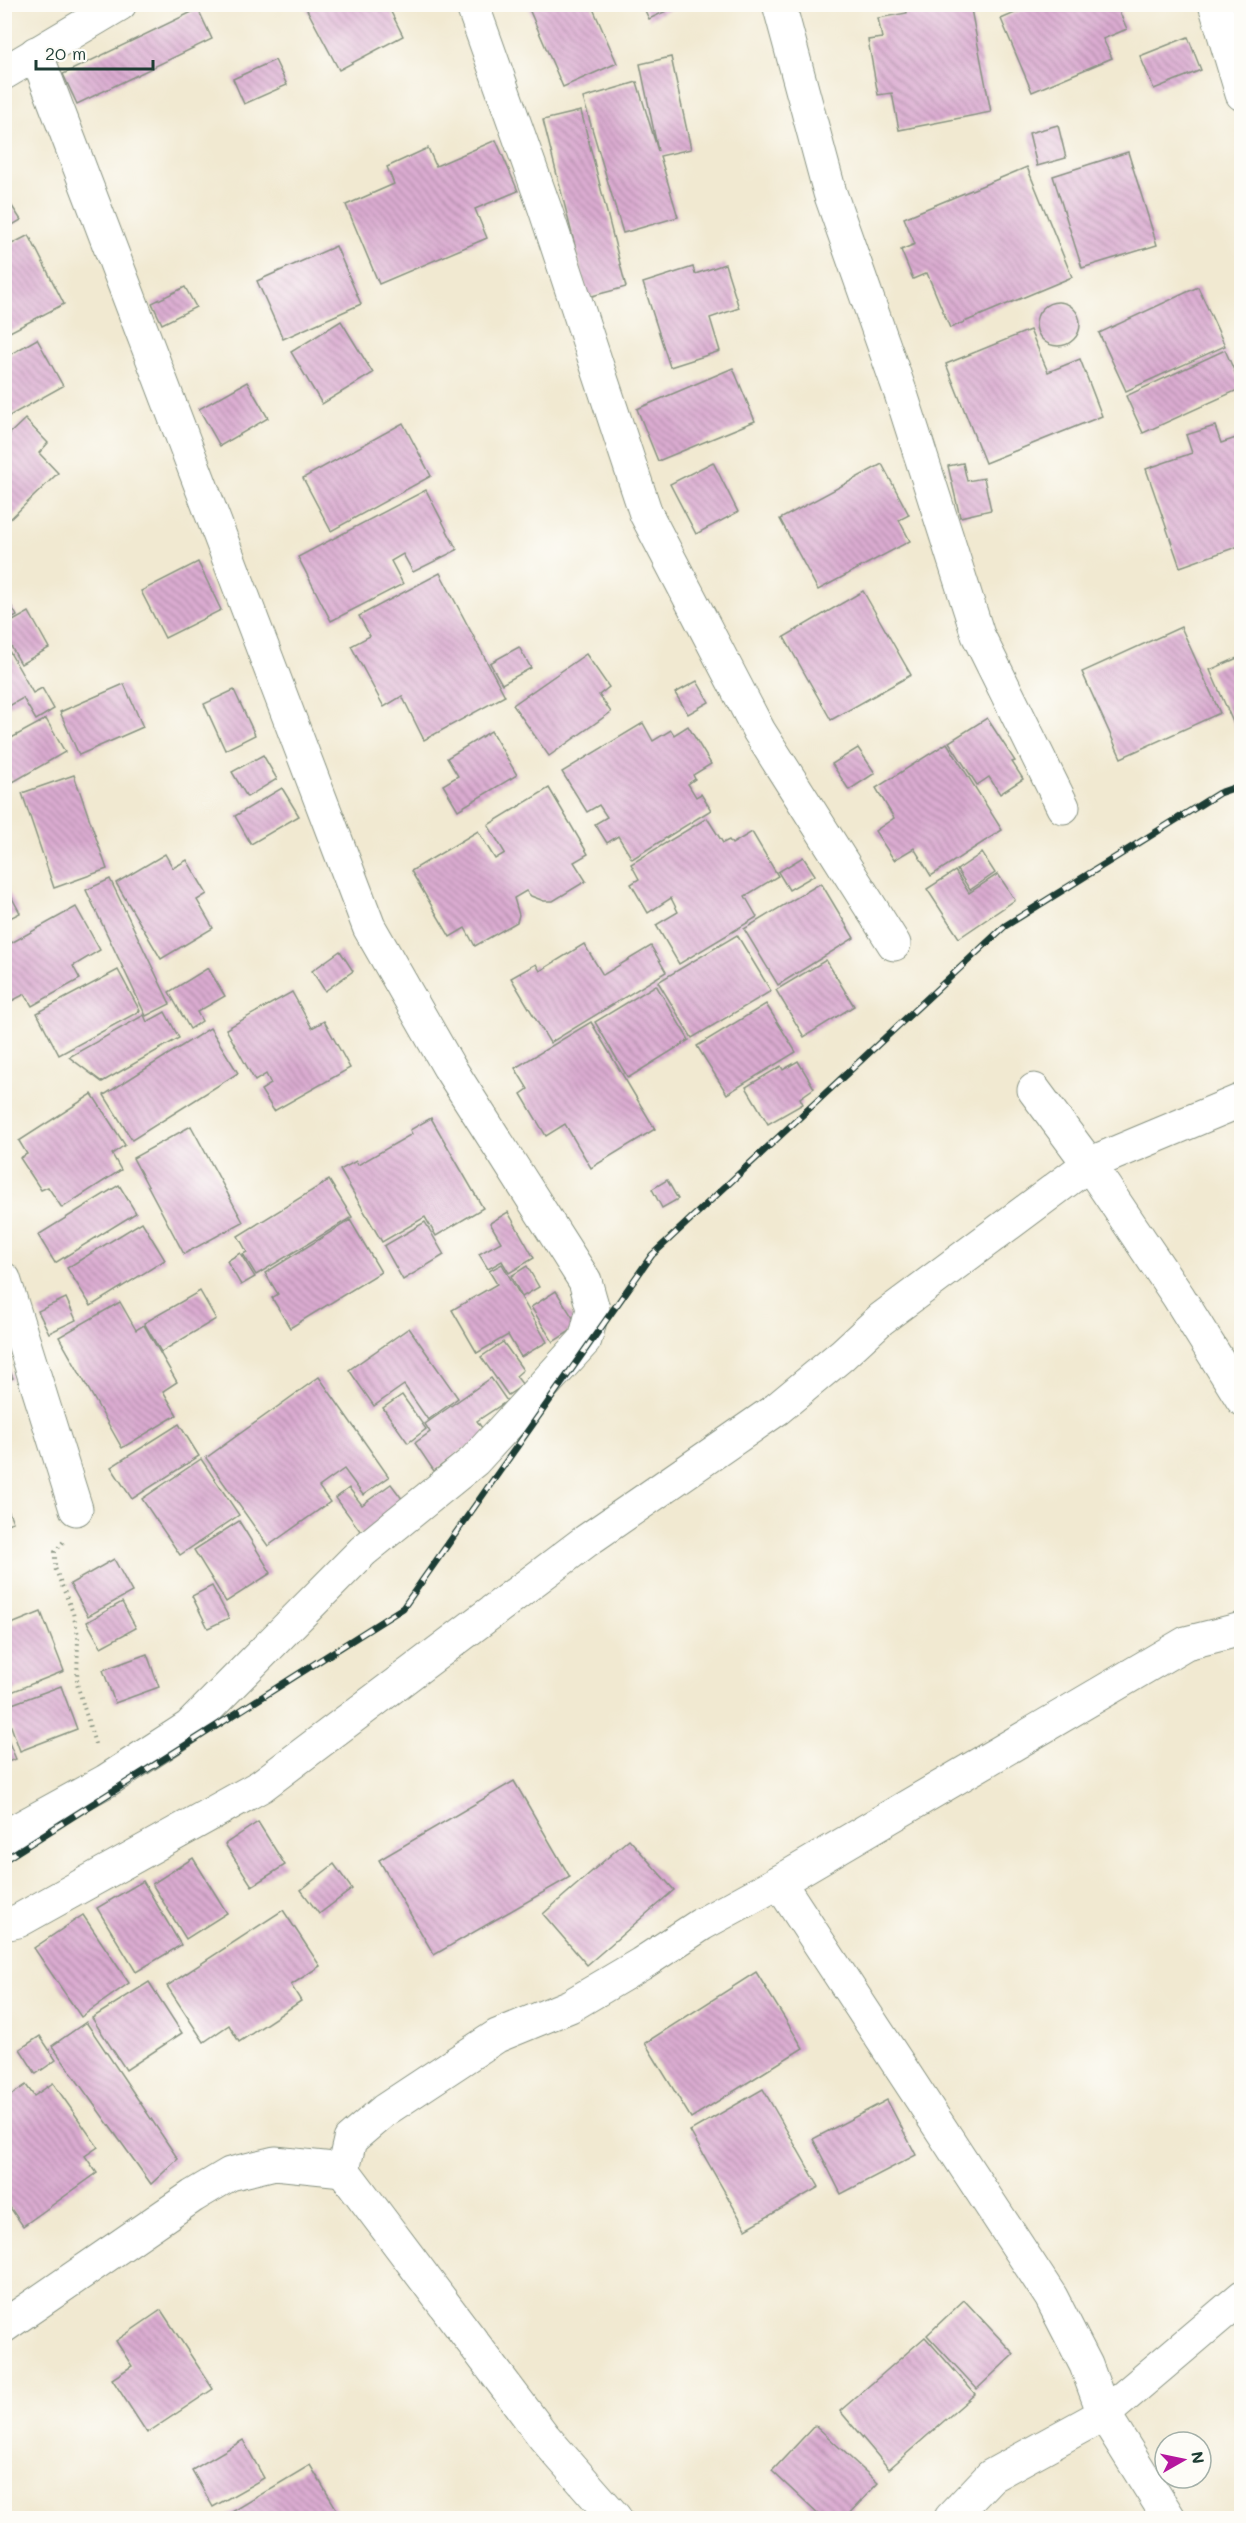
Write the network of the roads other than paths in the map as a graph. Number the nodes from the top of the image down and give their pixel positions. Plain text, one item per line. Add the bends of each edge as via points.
1 (120, 4) edge
2 (472, 4) edge
3 (779, 4) edge
4 (1215, 4) edge
5 (36, 53) junction
6 (4, 73) edge
7 (1242, 94) edge
8 (1063, 807) dead end
9 (894, 944) dead end
10 (1034, 1090) dead end
11 (1242, 1100) edge
12 (1089, 1164) junction
13 (4, 1279) edge
14 (1242, 1399) edge
15 (76, 1509) road end
16 (1242, 1629) edge
17 (4, 1837) edge
18 (779, 1882) junction
19 (4, 1924) edge
20 (343, 2170) junction
21 (1242, 2297) edge
22 (4, 2326) edge
23 (1104, 2414) junction
24 (615, 2518) edge
25 (951, 2518) edge
26 (1168, 2518) edge

1 - 5 street
2 - 9 street via 646,514 759,731
3 - 8 street via 830,193 901,394 978,635
4 - 7 street
5 - 6 street
5 - 17 street via 369,927 448,1066 585,1281 593,1309 585,1340 474,1461 363,1551 189,1726 106,1781
10 - 12 street
11 - 12 street
12 - 14 street
12 - 19 street via 881,1319 777,1408 586,1541 261,1786 18,1921
13 - 15 street
16 - 18 street via 1186,1643
18 - 20 street via 702,1924 570,2006 497,2036 478,2048 385,2110 350,2140
18 - 23 street via 1051,2297 1086,2365
20 - 22 street via 275,2163 230,2174
20 - 24 street via 544,2437
21 - 23 street
23 - 25 street via 991,2476
23 - 26 street

